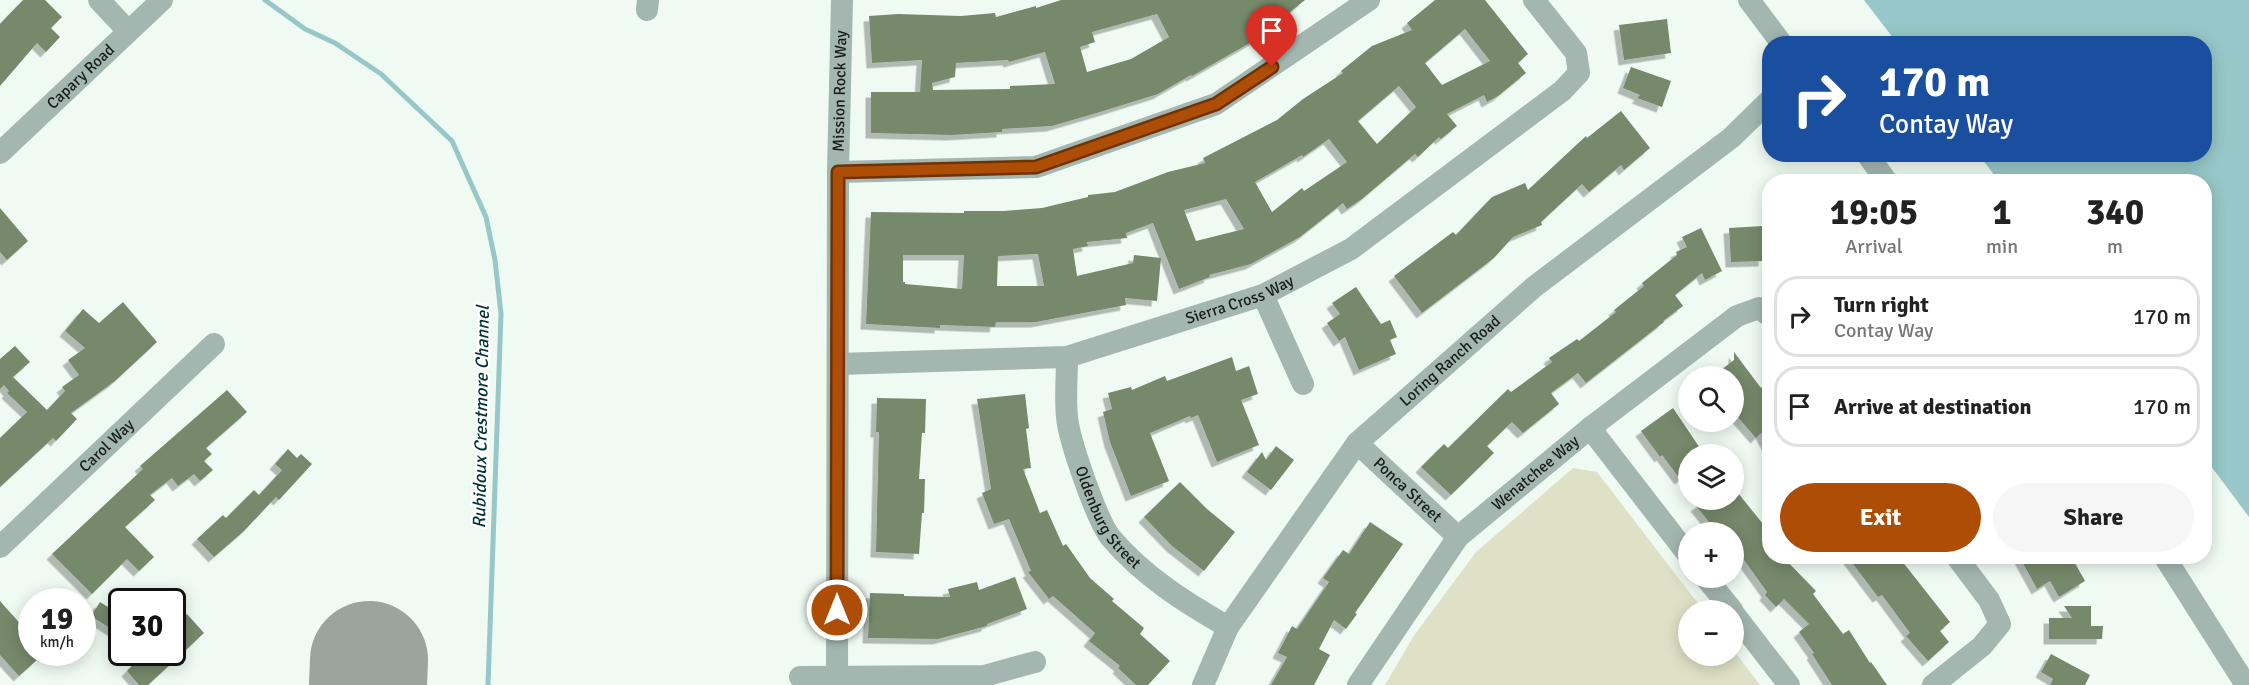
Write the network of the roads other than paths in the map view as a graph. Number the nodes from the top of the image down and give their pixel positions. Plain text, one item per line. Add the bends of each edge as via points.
1 (99, 0) edge
2 (162, 0) edge
3 (842, 0) edge
4 (1369, 0) edge
5 (1534, 0) edge
6 (1749, 0) edge
7 (128, 31) junction
8 (1776, 36) edge
9 (1762, 108) edge
10 (0, 153) edge
11 (838, 172) junction
12 (1263, 295) junction
13 (1762, 312) edge
14 (214, 344) dead end
15 (1067, 357) junction
16 (838, 364) junction
17 (1303, 384) dead end
18 (1590, 428) junction
19 (1357, 443) junction
20 (1458, 537) junction
21 (1678, 542) edge
22 (0, 547) edge
23 (1962, 564) edge
24 (2169, 564) edge
25 (1714, 588) edge
26 (1723, 600) edge
27 (1744, 626) edge
28 (1228, 627) junction
29 (1035, 662) dead end
30 (800, 677) dead end
31 (837, 681) edge
32 (1203, 685) edge
33 (1358, 685) edge
34 (1789, 685) edge
35 (1933, 685) edge
36 (2246, 685) edge

1 - 7 street
2 - 7 street, Capary Road
3 - 11 street, Mission Rock Way
4 - 11 street via 1216,104 1036,167
5 - 12 street, Sierra Cross Way via 1576,53 1579,73 1562,92 1351,249
6 - 8 street
7 - 10 street, Capary Road
9 - 19 street, Loring Ranch Road via 1731,138 1534,287
11 - 16 street, Mission Rock Way
12 - 15 street, Sierra Cross Way
12 - 17 street
13 - 18 street, Wenatchee Way via 1737,316
14 - 22 street, Carol Way
15 - 16 street, Sierra Cross Way
15 - 28 street, Oldenburg Street via 1067,419 1084,480 1109,537 1149,575 1195,609
16 - 31 street, Mission Rock Way
18 - 20 street, Wenatchee Way
18 - 21 street
19 - 20 street, Ponca Street
19 - 28 street, Loring Ranch Road
20 - 33 street, Wenatchee Way
23 - 35 street via 1989,600 2000,624 1982,646
24 - 36 street
25 - 26 street
27 - 34 street
28 - 32 street, Loring Ranch Road
29 - 31 street via 984,676
30 - 31 street

